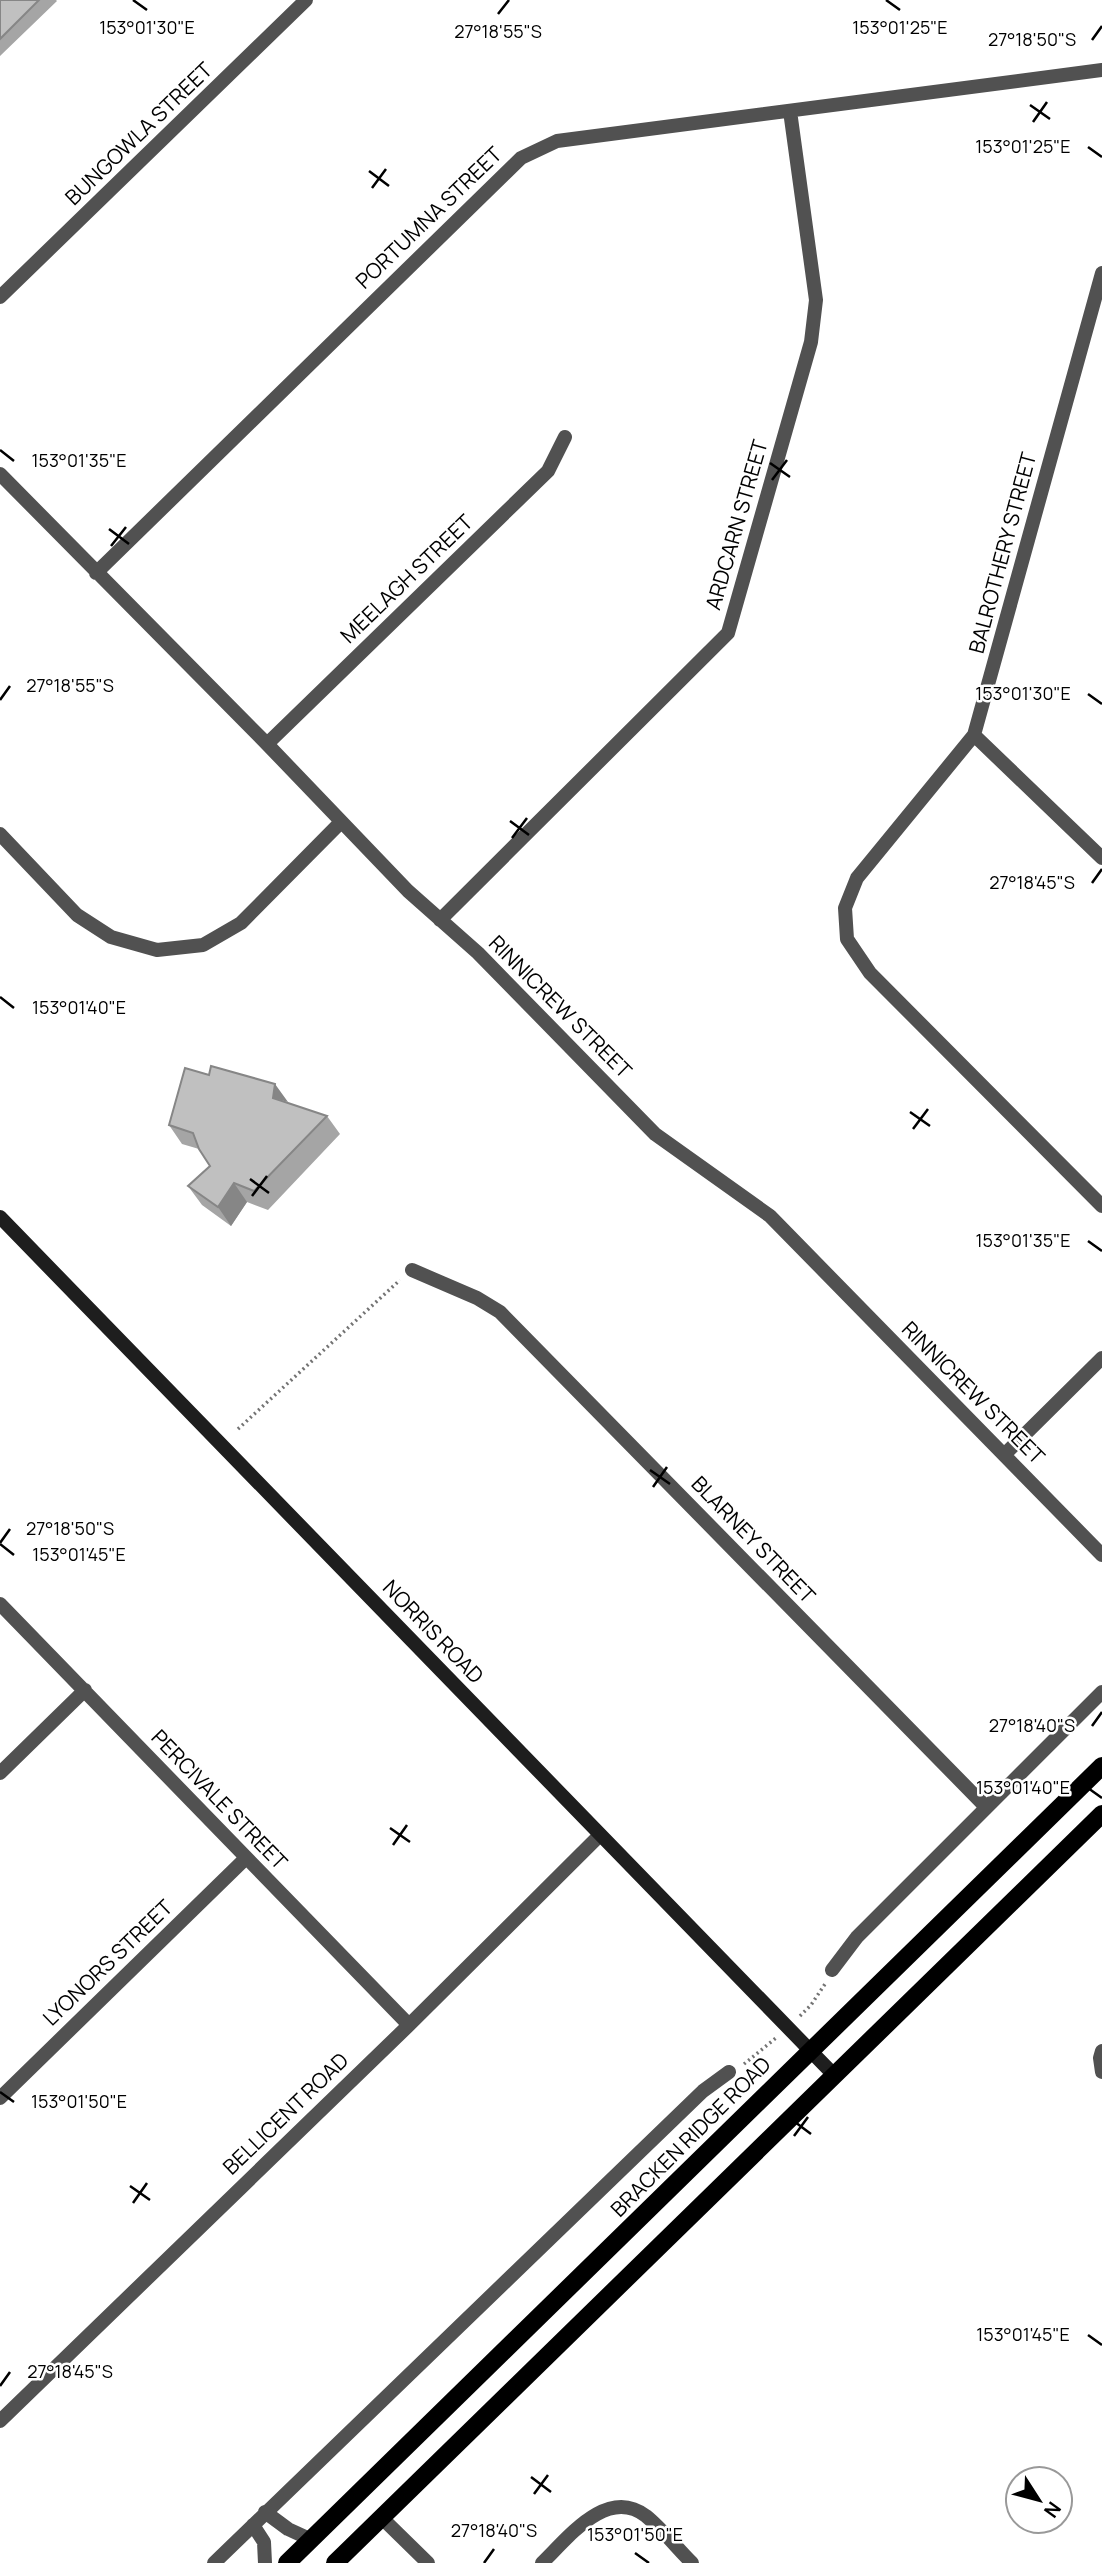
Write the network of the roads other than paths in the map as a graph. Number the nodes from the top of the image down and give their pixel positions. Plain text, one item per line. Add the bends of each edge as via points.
1 (306, 0) edge
2 (1102, 73) edge
3 (790, 111) junction
4 (1102, 273) edge
5 (0, 297) edge
6 (565, 437) dead end
7 (0, 474) edge
8 (96, 573) junction
9 (974, 735) junction
10 (267, 744) junction
11 (341, 822) junction
12 (0, 834) edge
13 (1102, 858) edge
14 (440, 920) junction
15 (1102, 1206) edge
16 (0, 1217) edge
17 (412, 1270) road end
18 (1102, 1358) edge
19 (1005, 1454) junction
20 (1102, 1555) edge
21 (0, 1604) edge
22 (85, 1690) junction
23 (1102, 1692) edge
24 (1102, 1766) edge
25 (0, 1773) edge
26 (986, 1807) junction
27 (1102, 1814) edge
28 (600, 1835) junction
29 (246, 1858) junction
30 (832, 1970) dead end
31 (409, 2025) junction
32 (810, 2051) junction
33 (1102, 2051) edge
34 (729, 2072) dead end
35 (1102, 2072) edge
36 (835, 2076) junction
37 (0, 2098) edge
38 (0, 2421) edge
39 (265, 2512) junction
40 (382, 2518) junction
41 (253, 2525) junction
42 (312, 2540) junction
43 (214, 2563) edge
44 (265, 2563) edge
45 (287, 2563) edge
46 (335, 2563) edge
47 (428, 2563) edge
48 (542, 2563) edge
49 (692, 2563) edge

1 - 5 street, BUNGOWLA STREET
2 - 3 street, PORTUMNA STREET
3 - 8 street, PORTUMNA STREET via 557,141 521,158
3 - 14 street, ARDCARN STREET via 816,300 810,342 728,633
4 - 9 street, BALROTHERY STREET
6 - 10 street, MEELAGH STREET via 548,471
7 - 8 street, RINNICREW STREET
8 - 10 street, RINNICREW STREET
9 - 13 street
9 - 15 street, BALROTHERY STREET via 857,878 845,908 847,939 870,973
10 - 11 street, RINNICREW STREET
11 - 12 street via 241,923 203,945 157,950 111,937 77,915
11 - 14 street, RINNICREW STREET
14 - 19 street, RINNICREW STREET via 654,1133 770,1216
16 - 28 main road, NORRIS ROAD
17 - 26 street, BLARNEY STREET via 500,1312
18 - 19 street
19 - 20 street, RINNICREW STREET
21 - 22 street, PERCIVALE STREET
22 - 25 street
22 - 29 street, PERCIVALE STREET
23 - 26 street
24 - 32 main road, BRACKEN RIDGE ROAD
26 - 30 street via 857,1937
27 - 36 main road
28 - 31 street, BELLICENT ROAD
28 - 32 main road, NORRIS ROAD
29 - 31 street, PERCIVALE STREET
29 - 37 street, LYONORS STREET
31 - 38 street, BELLICENT ROAD
32 - 36 main road, NORRIS ROAD
32 - 42 main road, BRACKEN RIDGE ROAD
33 - 35 street
34 - 39 street, BRACKEN RIDGE ROAD via 703,2091
36 - 40 main road
39 - 41 street, BRACKEN RIDGE ROAD
39 - 42 street
40 - 46 main road
40 - 47 street
41 - 43 street, BRACKEN RIDGE ROAD
41 - 44 street via 264,2542
42 - 45 main road, BRACKEN RIDGE ROAD
48 - 49 street via 587,2520 619,2506 646,2516

